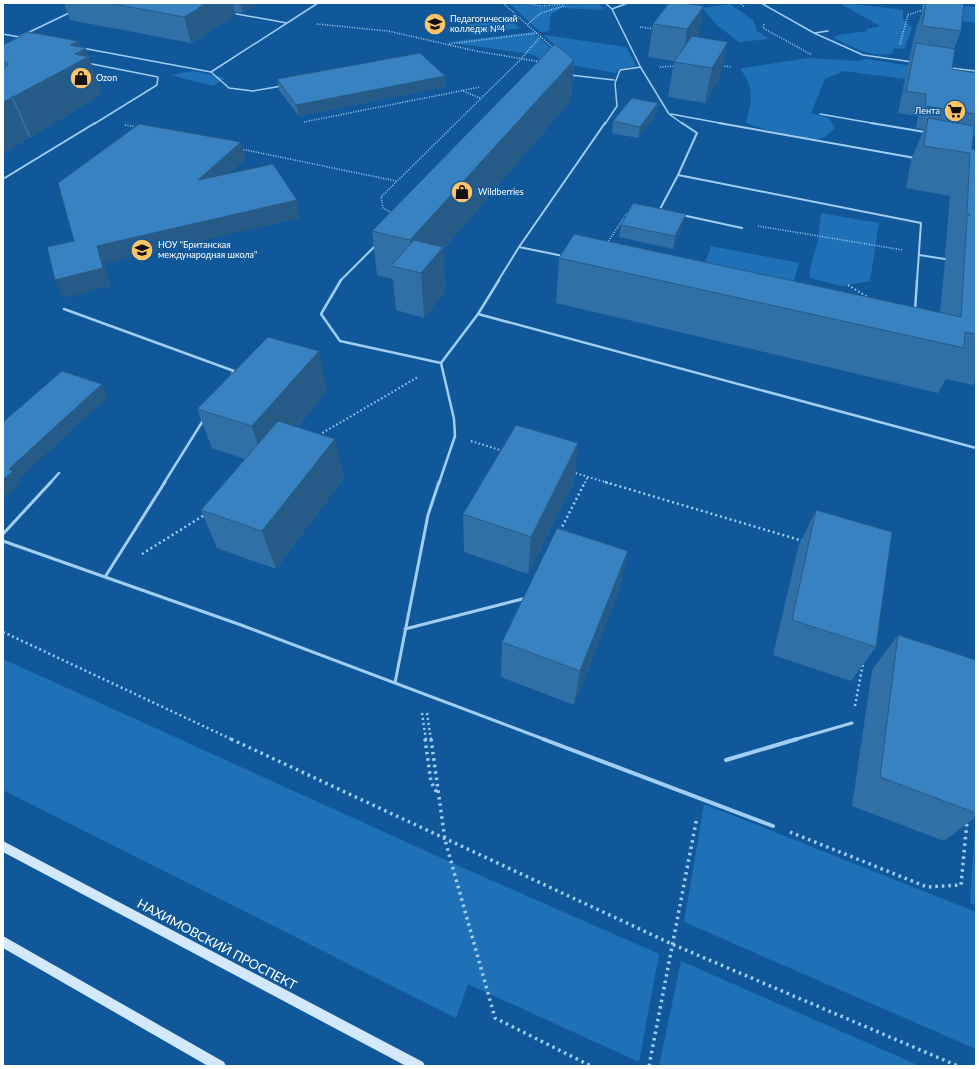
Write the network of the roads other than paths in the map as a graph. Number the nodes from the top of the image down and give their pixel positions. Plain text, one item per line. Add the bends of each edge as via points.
1 (318, 3) edge
2 (605, 3) edge
3 (628, 3) edge
4 (761, 3) edge
5 (612, 9) junction
6 (73, 11) dead end
7 (228, 13) dead end
8 (287, 23) junction
9 (828, 31) dead end
10 (814, 33) junction
11 (3, 34) edge
12 (19, 37) junction
13 (27, 38) edge
14 (81, 48) edge
15 (80, 62) edge
16 (914, 62) edge
17 (641, 67) junction
18 (945, 67) edge
19 (211, 72) junction
20 (976, 72) edge
21 (568, 75) dead end
22 (614, 80) junction
23 (288, 85) edge
24 (669, 114) junction
25 (820, 114) dead end
26 (929, 132) edge
27 (922, 160) dead end
28 (678, 175) junction
29 (3, 179) edge
30 (667, 212) edge
31 (674, 214) edge
32 (742, 228) road end
33 (380, 240) dead end
34 (519, 247) junction
35 (919, 253) junction
36 (569, 258) edge
37 (945, 259) dead end
38 (64, 309) dead end
39 (478, 314) junction
40 (914, 315) edge
41 (441, 363) junction
42 (230, 377) edge
43 (205, 417) dead end
44 (976, 448) edge
45 (59, 473) dead end
46 (3, 534) edge
47 (3, 541) edge
48 (105, 577) junction
49 (527, 598) edge
50 (405, 629) junction
51 (395, 683) junction
52 (852, 722) road end
53 (726, 760) dead end
54 (773, 826) road end
55 (3, 846) edge
56 (3, 942) edge
57 (220, 1066) edge
58 (419, 1066) edge

1 - 8 lane
2 - 5 lane
3 - 5 lane
4 - 10 lane
5 - 17 lane
6 - 12 lane
7 - 8 lane
8 - 19 lane
9 - 10 lane
10 - 16 lane via 863,55
11 - 12 lane
12 - 13 lane
14 - 19 lane
15 - 29 lane via 158,77 157,85
17 - 22 lane via 620,70
17 - 24 lane
18 - 20 lane
19 - 23 lane via 229,88 246,91
21 - 22 lane
22 - 34 lane via 617,106
24 - 27 lane
24 - 28 lane via 697,133
25 - 26 lane
28 - 30 lane via 659,211
28 - 35 lane via 921,223
31 - 32 lane
33 - 41 lane via 337,284 322,314 340,341
34 - 36 lane
34 - 39 lane
35 - 37 lane
35 - 40 lane
38 - 42 lane via 234,371
39 - 41 lane
39 - 44 lane
41 - 50 lane via 454,419 455,436 428,515
43 - 48 lane
45 - 46 lane
47 - 48 lane
48 - 51 lane
49 - 50 lane
50 - 51 lane
51 - 54 lane
52 - 53 lane
55 - 58 main road, НАХИМОВСКИЙ ПРОСПЕКТ
56 - 57 main road

